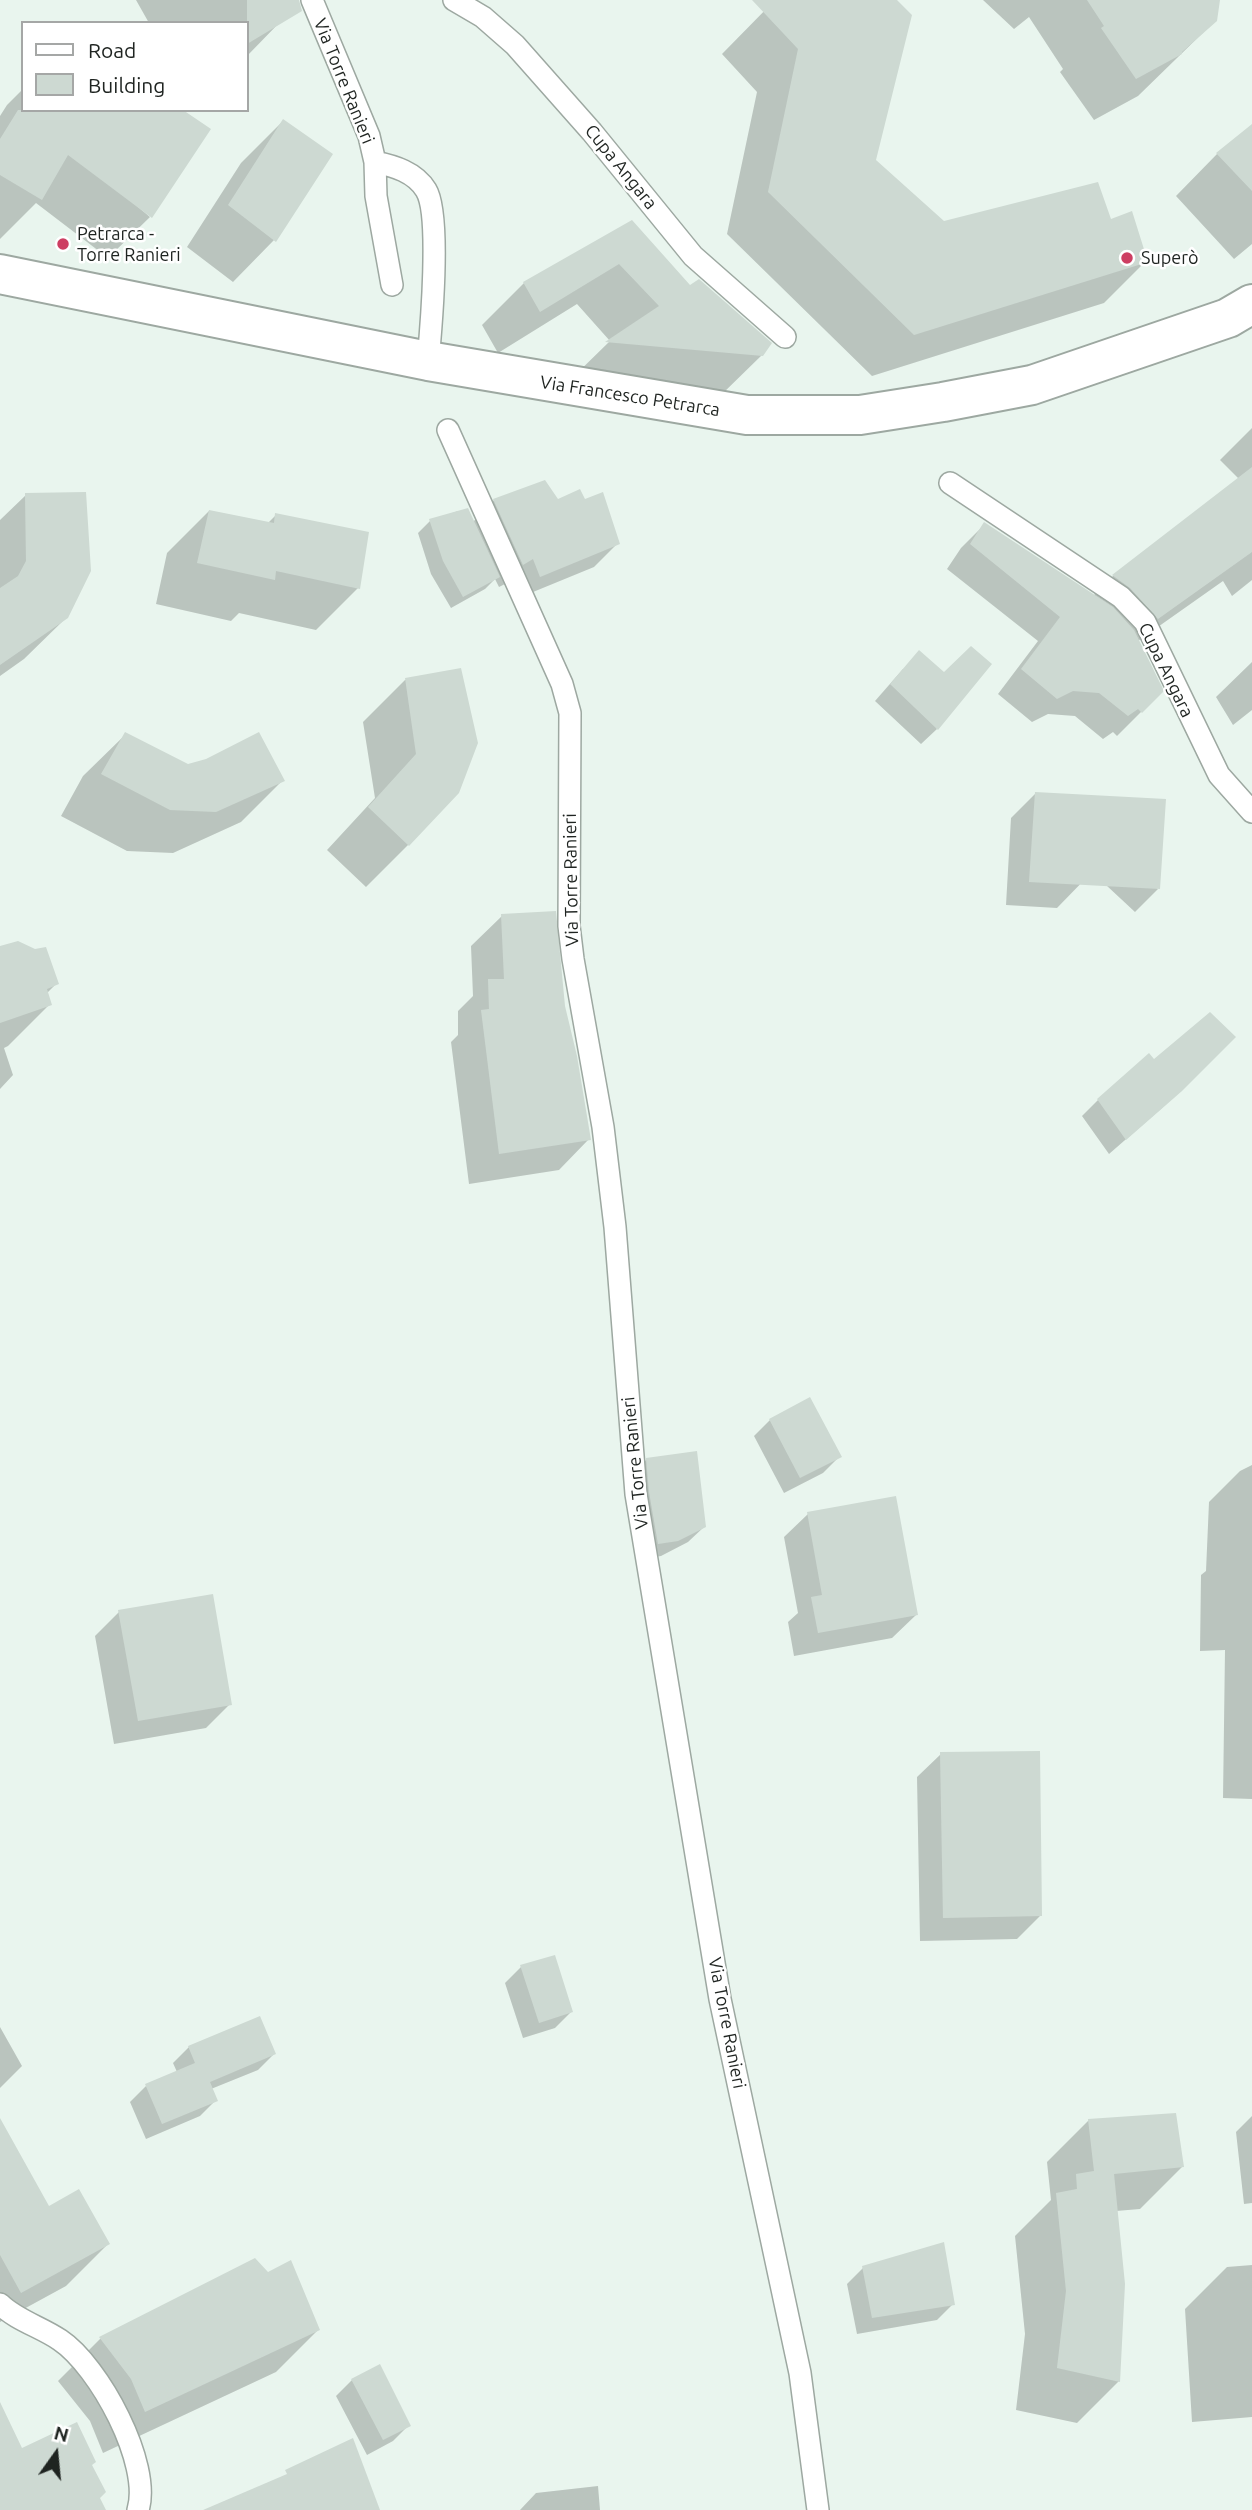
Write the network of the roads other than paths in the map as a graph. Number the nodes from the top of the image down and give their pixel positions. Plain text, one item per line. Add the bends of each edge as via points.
1 (312, 0) edge
2 (454, 0) edge
3 (375, 162) junction
4 (0, 274) edge
5 (392, 285) dead end
6 (1252, 304) edge
7 (785, 337) dead end
8 (428, 362) junction
9 (449, 430) dead end
10 (950, 483) dead end
11 (1252, 812) edge
12 (0, 2304) edge
13 (138, 2510) edge
14 (818, 2510) edge

1 - 3 lane, Via Torre Ranieri via 369,136
2 - 7 lane, Cupa Angara via 483,17 515,45 693,256
3 - 5 lane, Via Torre Ranieri via 376,195
3 - 8 lane, Via Torre Ranieri via 405,171 425,188 430,201
4 - 8 street, Via Francesco Petrarca
6 - 8 street, Via Francesco Petrarca via 1228,318 1032,384 860,415 747,415
9 - 14 lane, Via Torre Ranieri via 562,684 570,713 569,926 608,1165 636,1494 720,1999 800,2373
10 - 11 lane, Cupa Angara via 1121,597 1145,622 1219,775
12 - 13 lane via 76,2352 105,2390 134,2452 140,2480

